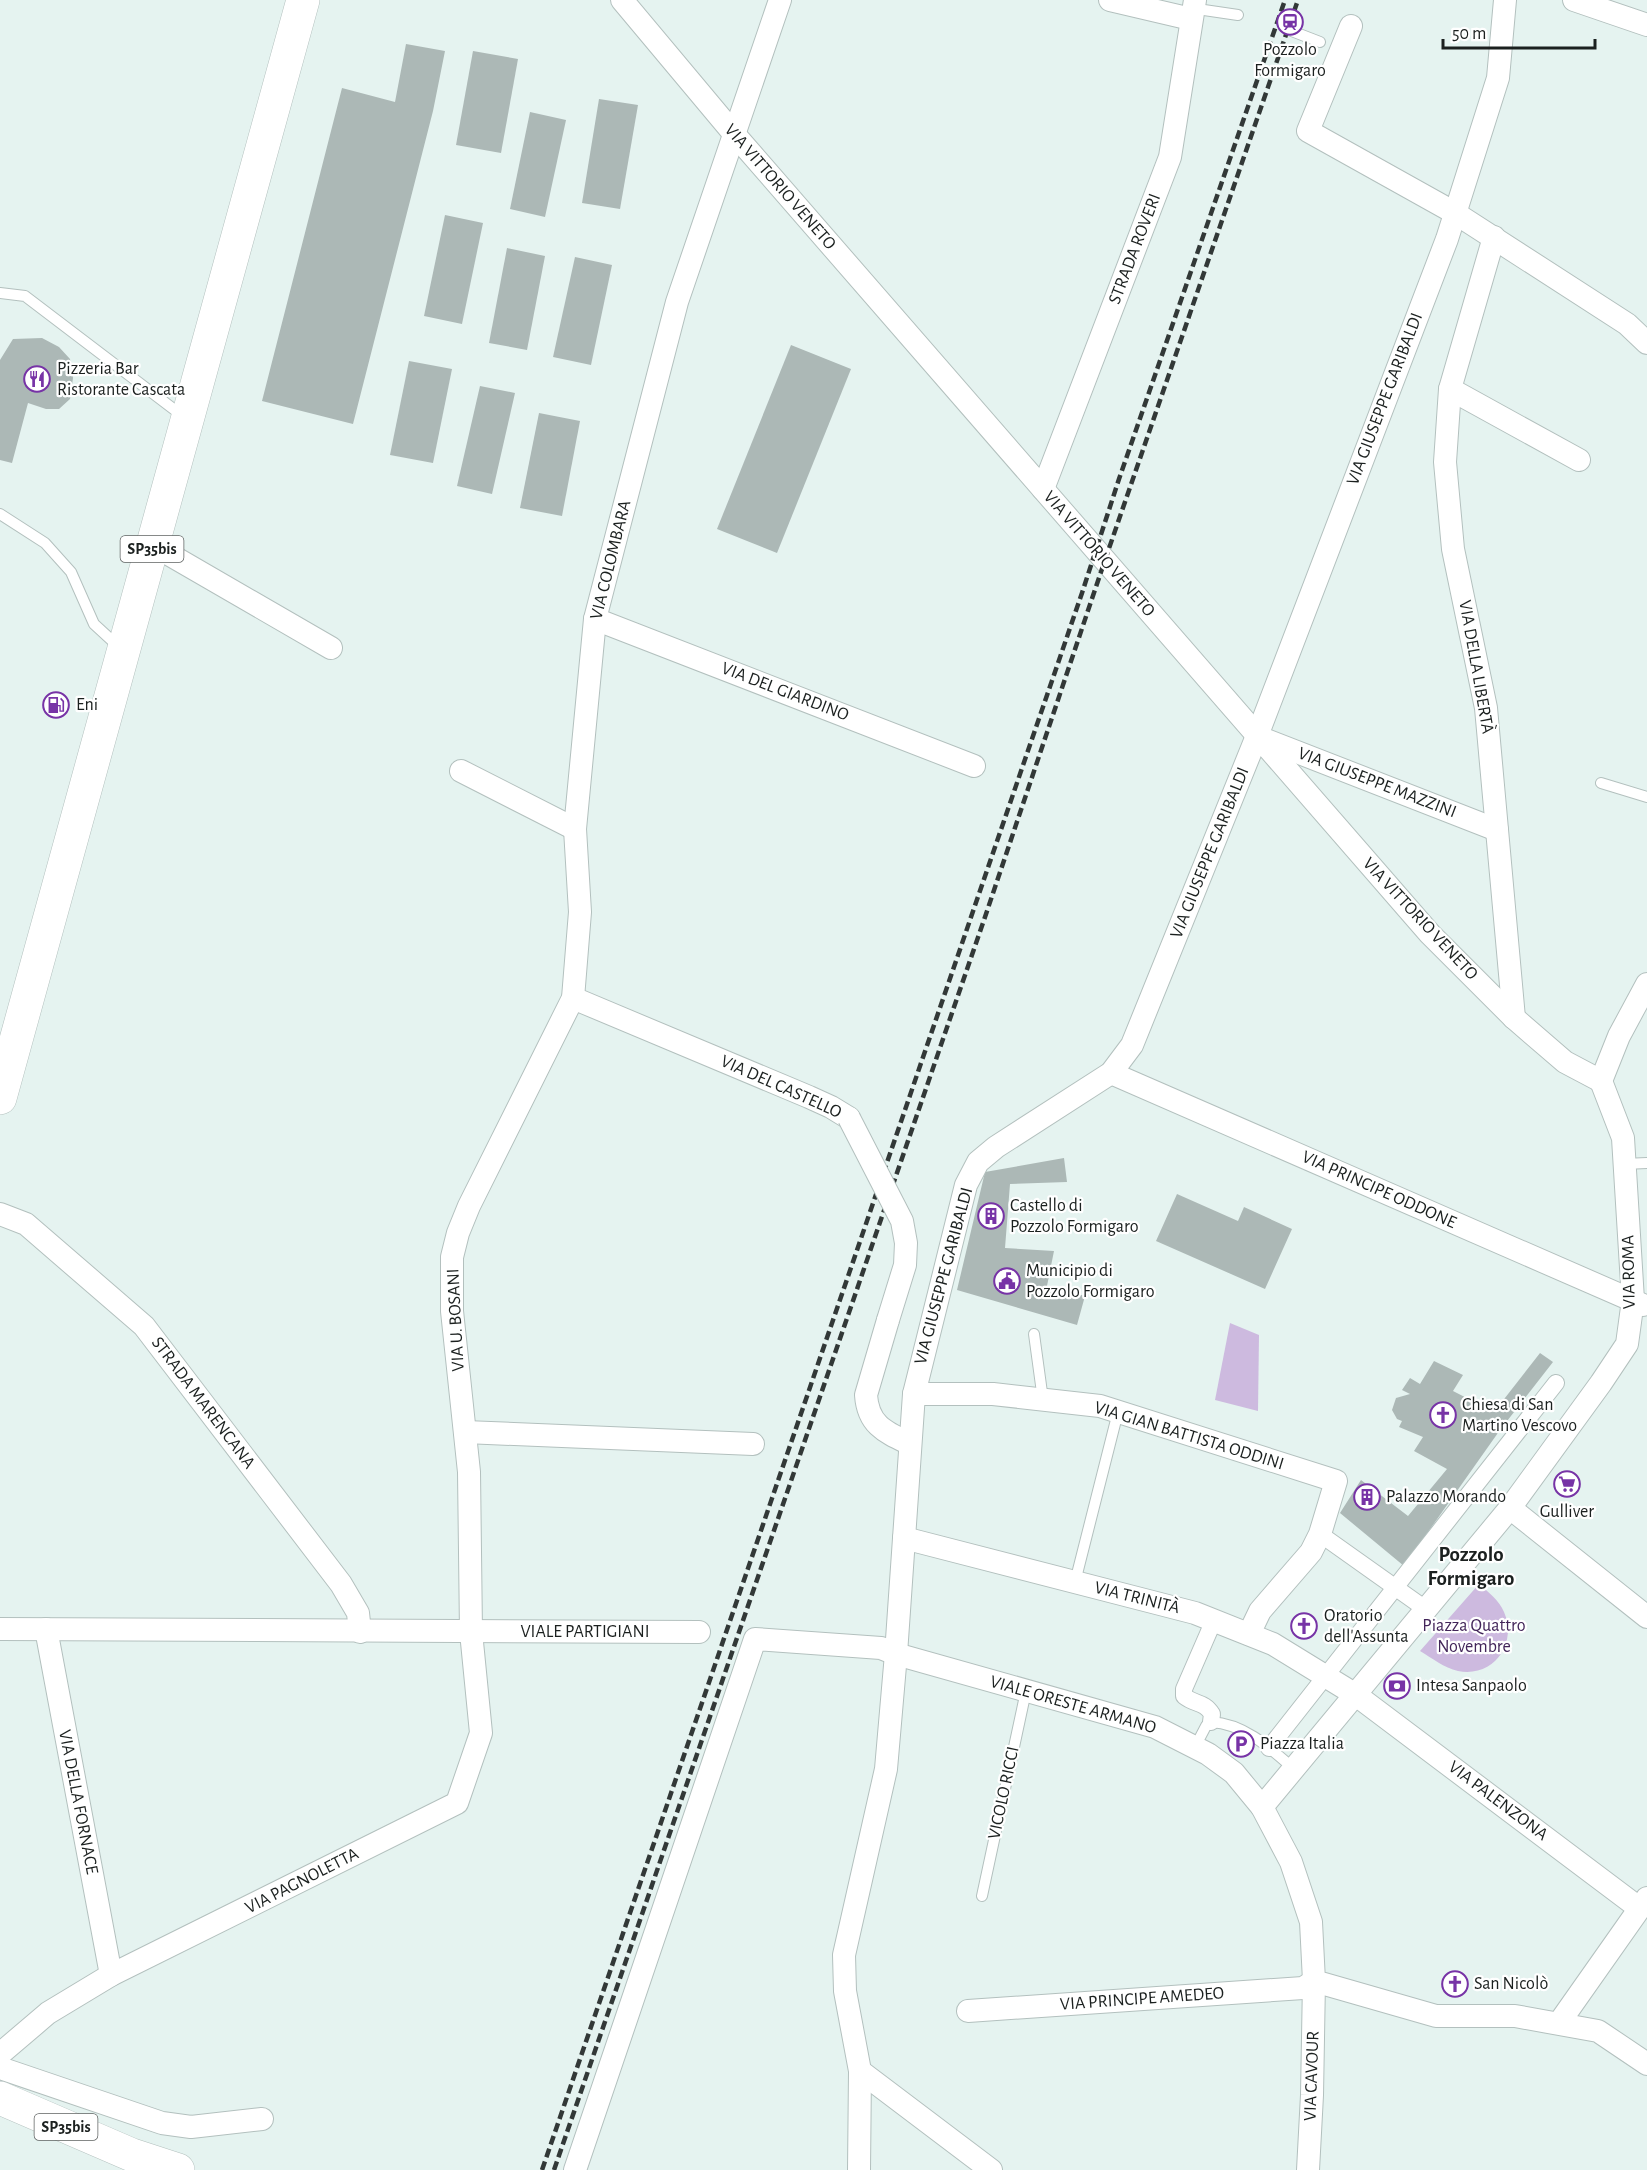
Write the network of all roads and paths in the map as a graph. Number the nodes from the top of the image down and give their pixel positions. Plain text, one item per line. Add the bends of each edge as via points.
1 (303, 0) edge
2 (622, 0) edge
3 (780, 0) edge
4 (1110, 0) edge
5 (1505, 0) edge
6 (1574, 0) edge
7 (1197, 10) edge
8 (1238, 15) dead end
9 (1647, 25) edge
10 (1351, 26) dead end
11 (1289, 30) dead end
12 (1320, 42) dead end
13 (735, 135) junction
14 (1455, 213) junction
15 (1494, 237) junction
16 (0, 293) edge
17 (1647, 343) edge
18 (1450, 389) junction
19 (188, 419) junction
20 (1579, 460) dead end
21 (1043, 489) junction
22 (0, 514) edge
23 (153, 545) junction
24 (596, 618) junction
25 (331, 648) dead end
26 (123, 652) junction
27 (1257, 736) junction
28 (974, 766) dead end
29 (461, 771) dead end
30 (1601, 783) dead end
31 (1647, 797) edge
32 (574, 829) junction
33 (1497, 830) junction
34 (1647, 984) edge
35 (573, 998) junction
36 (1514, 1018) junction
37 (1111, 1073) junction
38 (1601, 1081) junction
39 (0, 1098) edge
40 (1647, 1163) edge
41 (1624, 1164) junction
42 (0, 1214) edge
43 (1640, 1303) edge
44 (1034, 1334) dead end
45 (1556, 1383) dead end
46 (914, 1394) junction
47 (1043, 1400) junction
48 (1118, 1412) junction
49 (465, 1432) junction
50 (753, 1444) dead end
51 (910, 1444) junction
52 (1510, 1508) junction
53 (1320, 1534) junction
54 (904, 1538) junction
55 (1075, 1582) junction
56 (1395, 1588) junction
57 (1427, 1610) junction
58 (1647, 1617) edge
59 (1214, 1620) junction
60 (0, 1629) edge
61 (46, 1629) junction
62 (360, 1632) junction
63 (471, 1632) junction
64 (699, 1632) dead end
65 (1249, 1634) junction
66 (896, 1654) junction
67 (1325, 1676) junction
68 (1026, 1691) junction
69 (1356, 1695) junction
70 (1211, 1722) junction
71 (1195, 1747) junction
72 (1269, 1748) junction
73 (1294, 1769) junction
74 (1262, 1807) junction
75 (982, 1896) dead end
76 (1643, 1903) edge
77 (111, 1975) junction
78 (1314, 1981) junction
79 (968, 2011) dead end
80 (1559, 2023) junction
81 (0, 2054) edge
82 (1647, 2064) edge
83 (0, 2068) edge
84 (861, 2071) junction
85 (0, 2098) edge
86 (262, 2119) dead end
87 (178, 2170) edge
88 (575, 2170) edge
89 (859, 2170) edge
90 (991, 2170) edge
91 (1308, 2170) edge

1 - 19 main road, SP35bis
2 - 13 street, VIA VITTORIO VENETO
3 - 13 street, VIA COLOMBARA
4 - 7 street
5 - 14 street, VIA GIUSEPPE GARIBALDI via 1498,78
6 - 9 street
7 - 8 lane
7 - 21 street, STRADA ROVERI via 1170,157
10 - 14 street via 1308,131
11 - 12 lane
13 - 21 street, VIA VITTORIO VENETO
13 - 24 street, VIA COLOMBARA via 677,302
14 - 15 street
14 - 27 street, VIA GIUSEPPE GARIBALDI
15 - 17 street via 1627,324
15 - 18 street
16 - 19 lane via 26,296
18 - 20 street
18 - 33 street, VIA DELLA LIBERTÀ via 1445,462 1453,549 1486,708
19 - 23 main road, SP35bis
21 - 27 street, VIA VITTORIO VENETO
22 - 26 lane via 45,543 71,572 94,624
23 - 25 street
23 - 26 main road, SP35bis
24 - 28 street, VIA DEL GIARDINO
24 - 32 street, VIA COLOMBARA
26 - 39 main road, SP35bis
27 - 33 street, VIA GIUSEPPE MAZZINI
27 - 36 street, VIA VITTORIO VENETO via 1430,934
27 - 37 street, VIA GIUSEPPE GARIBALDI via 1132,1045
29 - 32 street
30 - 31 lane
32 - 35 street, VIA COLOMBARA via 580,912
33 - 36 street, VIA DELLA LIBERTÀ
34 - 38 street via 1619,1036
35 - 49 street, VIA U. BOSANI via 458,1233 453,1257 453,1311
35 - 51 street, VIA DEL CASTELLO, bridge via 809,1097 849,1118 902,1221 906,1243 905,1265 866,1395 867,1407 873,1421
36 - 38 street, VIA VITTORIO VENETO via 1564,1062
37 - 43 street, VIA PRINCIPE ODDONE
37 - 46 street, VIA GIUSEPPE GARIBALDI via 978,1162 966,1185
38 - 41 street, VIA ROMA via 1623,1138
40 - 41 lane
41 - 43 street, VIA ROMA
42 - 62 street, STRADA MARENCANA via 26,1224 144,1326 341,1584 358,1613
43 - 52 street, VIA ROMA via 1627,1344
44 - 47 lane
45 - 56 street
46 - 47 street, VIA GIAN BATTISTA ODDINI via 993,1394
46 - 51 street, VIA GIUSEPPE GARIBALDI
47 - 48 street, VIA GIAN BATTISTA ODDINI
48 - 53 street, VIA GIAN BATTISTA ODDINI via 1336,1481
48 - 55 lane
49 - 50 street
49 - 63 street, VIA U. BOSANI
51 - 54 street, VIA GIUSEPPE GARIBALDI
52 - 57 street, VIA ROMA
52 - 58 street
53 - 56 street
53 - 65 street via 1311,1552 1260,1611
54 - 55 street, VIA TRINITÀ
54 - 66 street, VIA GIUSEPPE GARIBALDI
55 - 59 street, VIA TRINITÀ
56 - 57 street
56 - 67 street
57 - 69 street, VIA ROMA
59 - 65 street, VIA TRINITÀ
59 - 70 street via 1184,1689 1188,1700 1208,1707
60 - 61 street, VIALE PARTIGIANI
61 - 62 street, VIALE PARTIGIANI
61 - 77 street, VIA DELLA FORNACE
62 - 63 street, VIALE PARTIGIANI
63 - 64 street, VIALE PARTIGIANI
63 - 77 street, VIA PAGNOLETTA via 481,1733 457,1803
65 - 67 street, VIA TRINITÀ
66 - 68 street, VIALE ORESTE ARMANO
66 - 84 street, VIA GIUSEPPE GARIBALDI via 885,1768 844,1955 845,1991
66 - 88 street, VIALE ORESTE ARMANO via 881,1648 755,1639
67 - 69 street, VIA TRINITÀ
67 - 72 street
68 - 71 street, VIALE ORESTE ARMANO via 1155,1727
68 - 75 lane, VICOLO RICCI
69 - 73 street, VIA ROMA
69 - 76 street, VIA PALENZONA
70 - 71 lane
70 - 72 lane via 1247,1733
71 - 74 street, VIALE ORESTE ARMANO via 1234,1773
72 - 73 lane
73 - 74 street, VIA ROMA
74 - 78 street, VIA CAVOUR via 1291,1862 1311,1922
76 - 80 street
77 - 81 street, VIA PAGNOLETTA via 48,2013
78 - 79 street, VIA PRINCIPE AMEDEO via 1303,1988
78 - 80 street via 1436,2016 1515,2016
78 - 91 street, VIA CAVOUR
80 - 82 street via 1598,2031
83 - 86 street via 162,2123 191,2127
84 - 89 street, VIA GIUSEPPE GARIBALDI
84 - 90 street
85 - 87 main road, SP35bis via 132,2155

